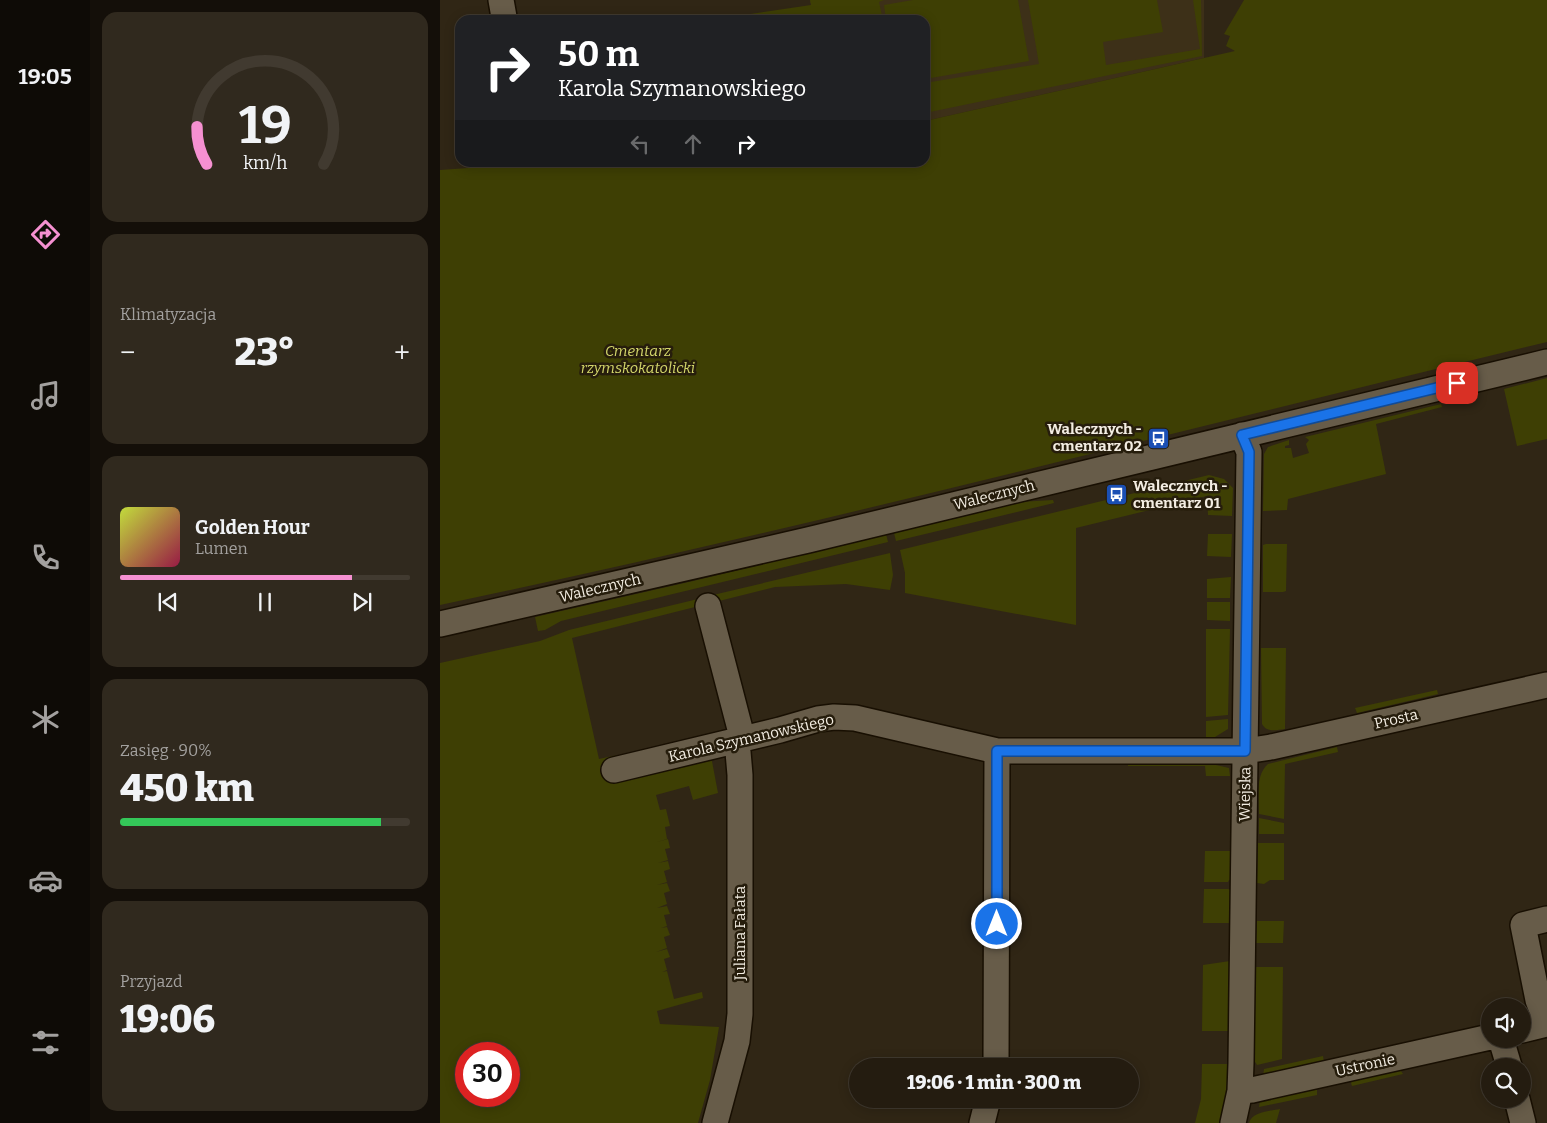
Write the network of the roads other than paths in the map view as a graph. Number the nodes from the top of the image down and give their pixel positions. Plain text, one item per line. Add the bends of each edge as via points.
1 (1547, 362) edge
2 (1242, 435) junction
3 (708, 606) dead end
4 (440, 624) edge
5 (1547, 685) edge
6 (739, 734) junction
7 (997, 751) junction
8 (1245, 751) junction
9 (614, 770) dead end
10 (1547, 919) edge
11 (1547, 1024) edge
12 (1531, 1028) edge
13 (1481, 1039) edge
14 (996, 1058) edge
15 (1240, 1091) junction
16 (986, 1108) edge
17 (1519, 1108) edge
18 (715, 1123) edge
19 (982, 1123) edge
20 (1233, 1123) edge
21 (1523, 1123) edge

1 - 2 street, Walecznych
2 - 4 street, Walecznych via 808,540
2 - 8 street, Wiejska via 1249,452
3 - 6 street, Juliana Fałata
5 - 8 street, Prosta
6 - 7 street, Karola Szymanowskiego via 818,719 855,718
6 - 9 street, Karola Szymanowskiego
6 - 18 street, Juliana Fałata via 740,1014 738,1041
7 - 8 street, Karola Szymanowskiego
7 - 14 street
8 - 15 street, Wiejska
10 - 11 street via 1523,925 1538,1000
11 - 12 street
13 - 15 street, Ustronie
15 - 20 street, Wiejska
16 - 19 street
17 - 21 street

